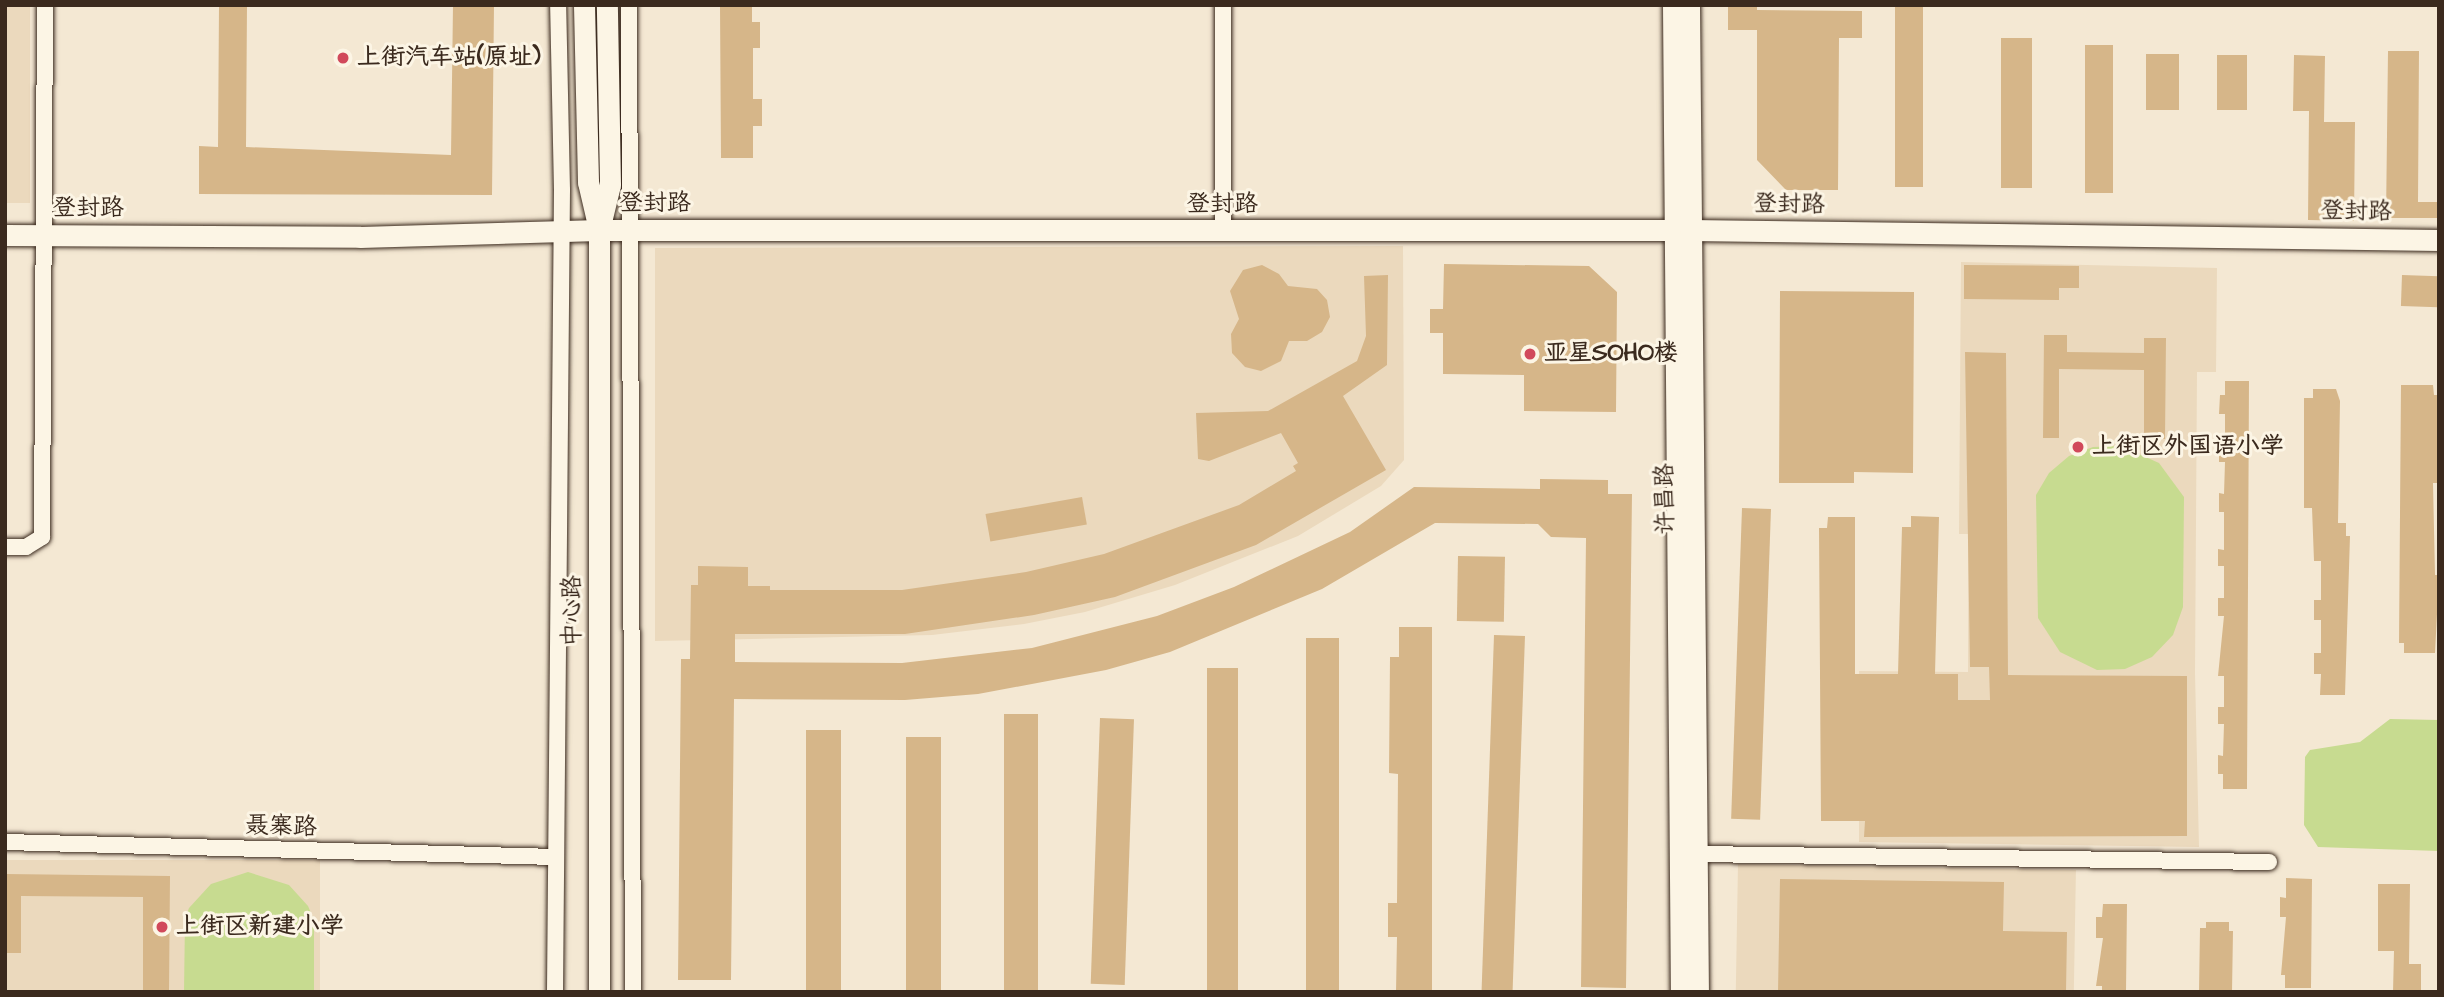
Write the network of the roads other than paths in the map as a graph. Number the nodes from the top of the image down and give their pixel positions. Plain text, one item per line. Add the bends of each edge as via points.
1 (45, 5) edge
2 (558, 5) edge
3 (584, 5) edge
4 (607, 5) edge
5 (629, 5) edge
6 (1223, 5) edge
7 (1673, 5) edge
8 (1689, 5) edge
9 (599, 230) junction
10 (631, 230) junction
11 (1682, 230) junction
12 (561, 231) junction
13 (1223, 231) junction
14 (5, 234) edge
15 (43, 235) junction
16 (2439, 240) edge
17 (5, 547) edge
18 (5, 842) edge
19 (1696, 854) junction
20 (555, 857) junction
21 (2269, 862) dead end
22 (555, 992) edge
23 (599, 992) edge
24 (633, 992) edge
25 (1681, 992) edge
26 (1698, 992) edge

1 - 15 street
2 - 12 street
3 - 9 main road, 中心路 via 588,182
4 - 9 main road, 中心路 via 610,185
5 - 10 street
6 - 13 street
7 - 11 main road, 许昌路
8 - 11 main road, 许昌路
9 - 10 main road, 登封路
9 - 12 main road, 登封路
9 - 23 main road, 中心路
10 - 13 main road, 登封路
10 - 24 street
11 - 13 main road, 登封路
11 - 16 main road, 登封路
11 - 19 main road, 许昌路
11 - 25 main road, 许昌路
12 - 15 main road, 登封路 via 360,237
12 - 20 street
14 - 15 main road, 登封路
15 - 17 street via 42,537 26,547
18 - 20 street, 聂寨路
19 - 21 street
19 - 26 main road, 许昌路
20 - 22 street

